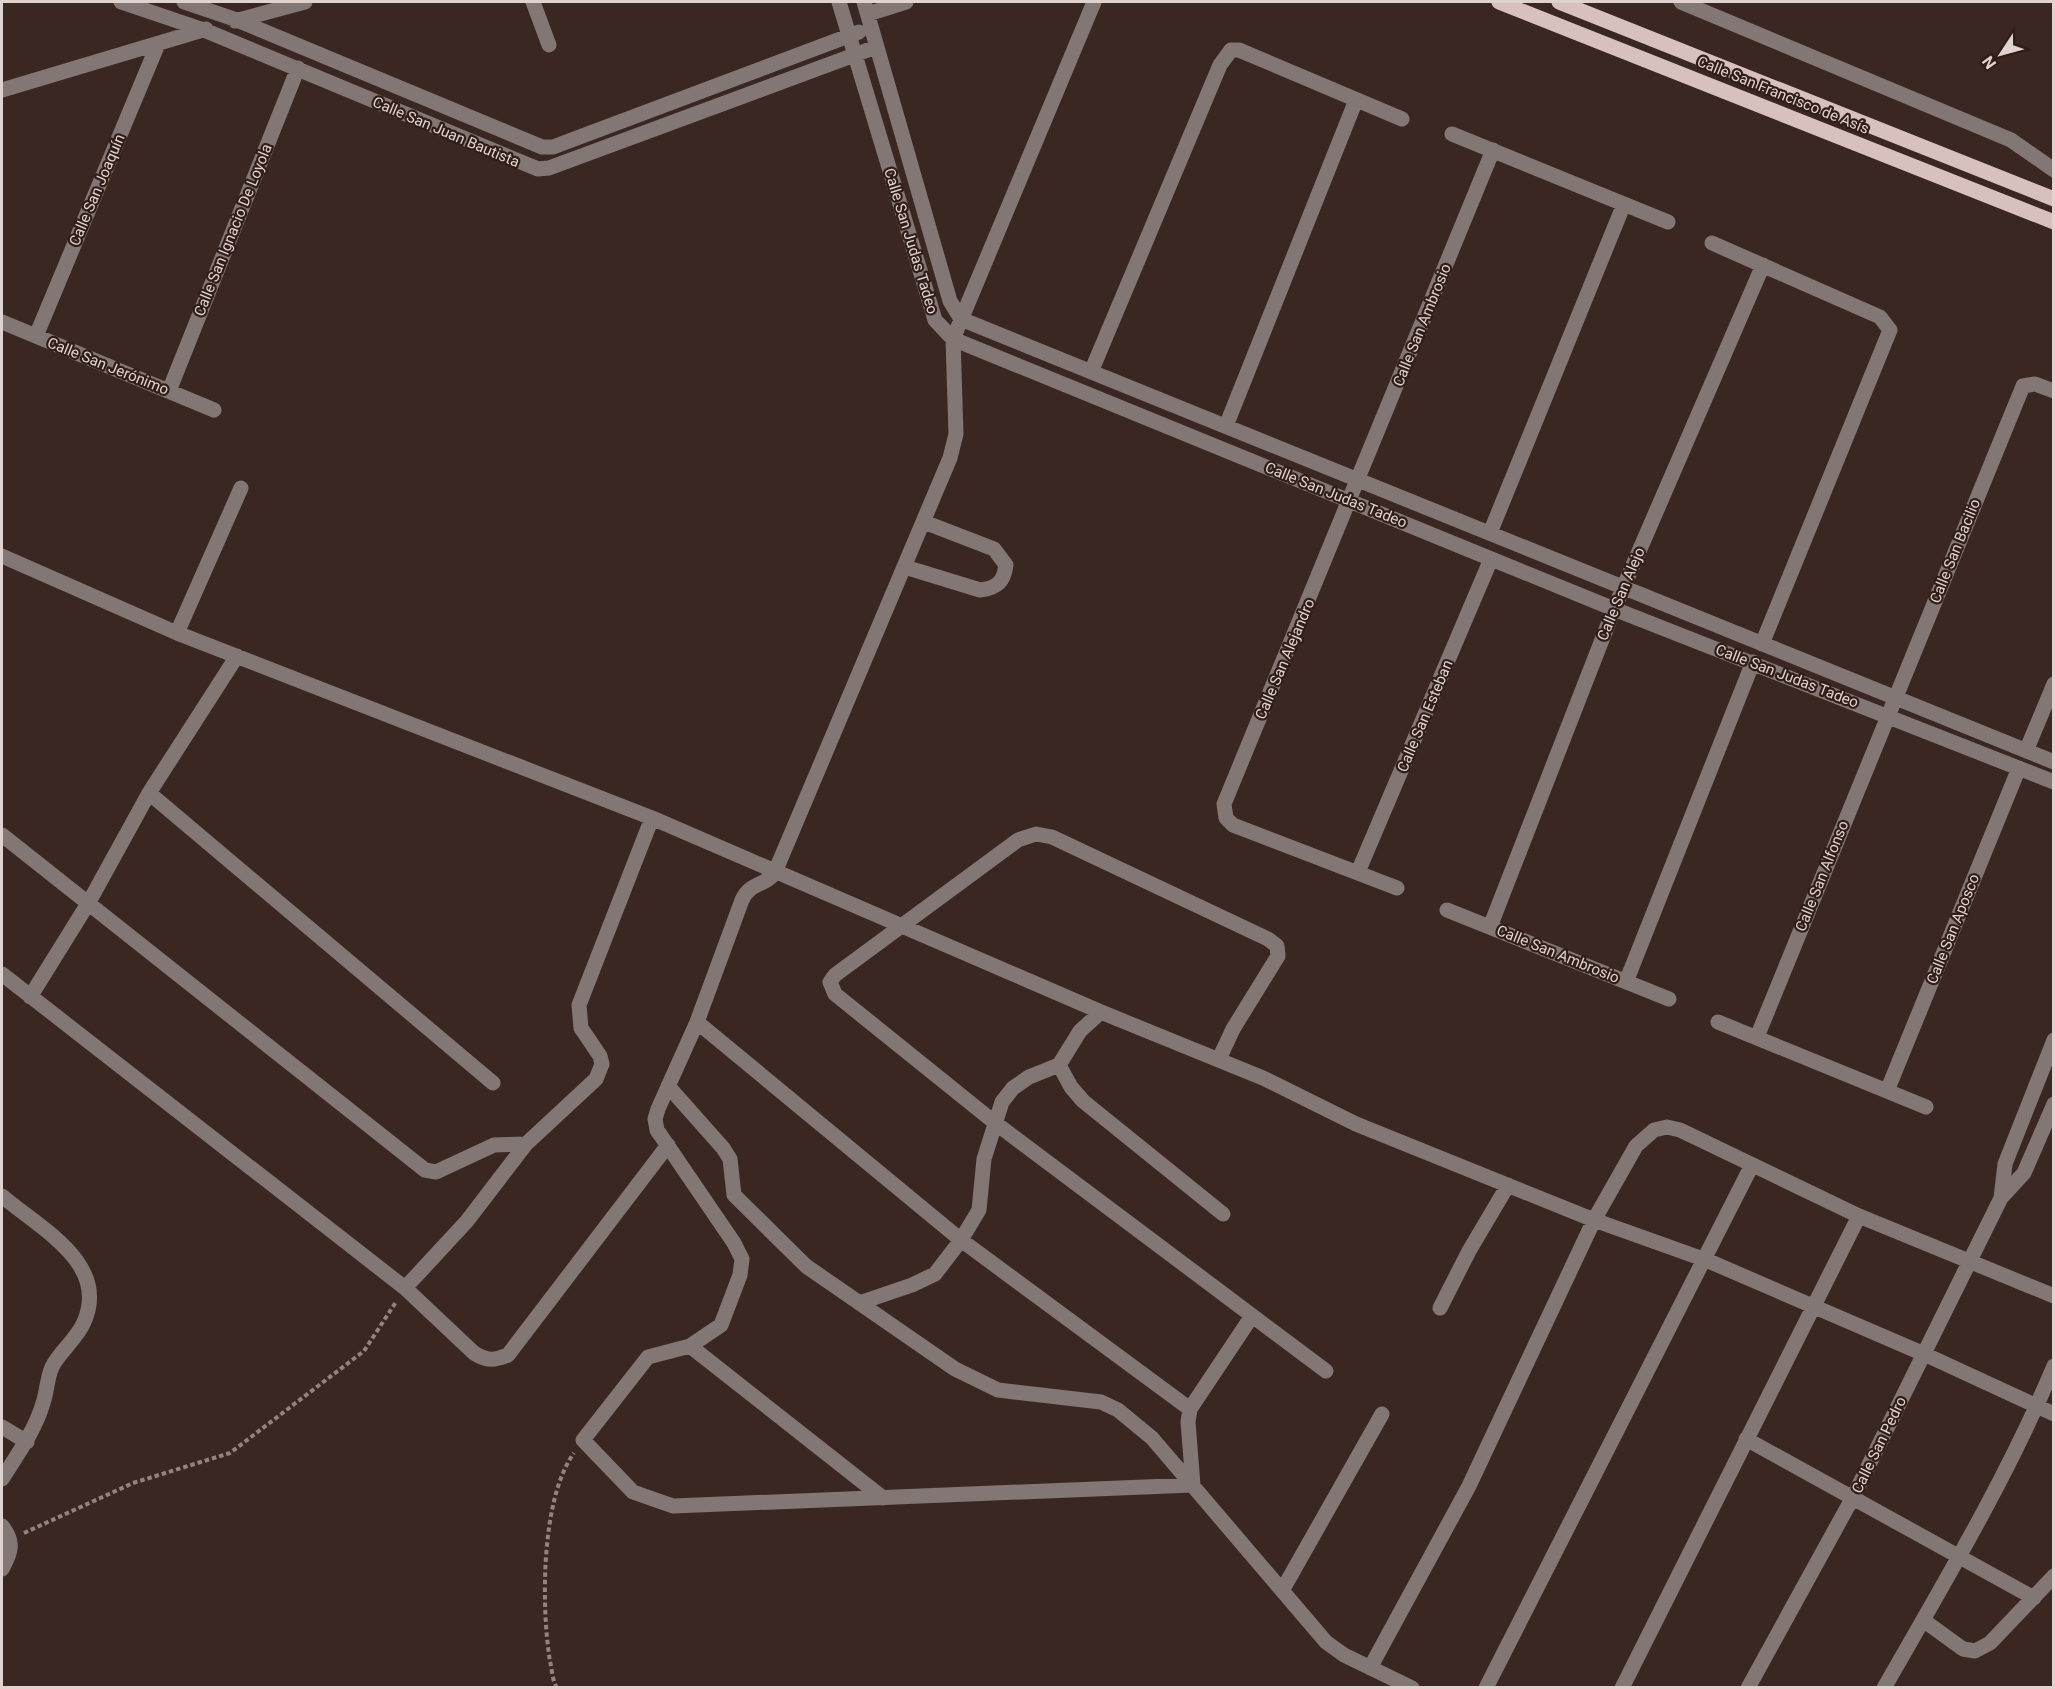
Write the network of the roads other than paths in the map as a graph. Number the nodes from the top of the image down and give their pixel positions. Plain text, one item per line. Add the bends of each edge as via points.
1 (121, 2) edge
2 (184, 2) edge
3 (305, 2) edge
4 (533, 2) edge
5 (839, 2) edge
6 (906, 2) edge
7 (1094, 2) edge
8 (1499, 2) edge
9 (1558, 2) edge
10 (1681, 2) edge
11 (867, 14) edge
12 (237, 20) junction
13 (204, 30) junction
14 (850, 35) junction
15 (158, 44) junction
16 (549, 45) dead end
17 (876, 47) junction
18 (855, 55) junction
19 (298, 68) junction
20 (2, 90) edge
21 (1356, 100) junction
22 (1402, 119) dead end
23 (1452, 134) dead end
24 (1493, 150) junction
25 (2054, 170) edge
26 (2054, 199) edge
27 (1624, 204) junction
28 (1668, 222) dead end
29 (2054, 222) edge
30 (1712, 243) dead end
31 (1763, 265) junction
32 (961, 319) junction
33 (2, 322) edge
34 (36, 336) junction
35 (953, 339) junction
36 (1091, 372) junction
37 (169, 391) junction
38 (2054, 392) edge
39 (214, 410) dead end
40 (1226, 426) junction
41 (1360, 480) junction
42 (241, 488) dead end
43 (1351, 500) junction
44 (924, 522) junction
45 (1490, 533) junction
46 (2, 556) edge
47 (1491, 559) junction
48 (905, 567) junction
49 (1623, 586) junction
50 (1614, 609) junction
51 (177, 633) junction
52 (1762, 644) junction
53 (237, 656) junction
54 (1753, 662) junction
55 (2054, 684) edge
56 (1895, 697) junction
57 (1887, 715) junction
58 (2026, 751) junction
59 (2054, 762) edge
60 (2019, 768) junction
61 (2054, 782) edge
62 (149, 793) junction
63 (652, 818) junction
64 (2, 835) edge
65 (775, 872) junction
66 (1358, 872) junction
67 (1397, 888) dead end
68 (89, 902) junction
69 (1447, 909) dead end
70 (902, 924) junction
71 (1490, 927) junction
72 (2, 974) edge
73 (1626, 982) junction
74 (30, 997) junction
75 (1669, 999) dead end
76 (1101, 1012) junction
77 (697, 1022) junction
78 (1718, 1022) dead end
79 (1757, 1037) junction
80 (2054, 1040) edge
81 (1219, 1059) junction
82 (1059, 1065) junction
83 (493, 1083) dead end
84 (668, 1086) junction
85 (1887, 1090) junction
86 (2054, 1104) edge
87 (1926, 1107) dead end
88 (994, 1122) junction
89 (526, 1144) junction
90 (668, 1145) junction
91 (1752, 1165) junction
92 (1508, 1185) junction
93 (2, 1196) edge
94 (2001, 1198) junction
95 (1223, 1214) dead end
96 (1859, 1216) junction
97 (1594, 1220) junction
98 (961, 1240) junction
99 (1706, 1260) junction
100 (1971, 1262) junction
101 (405, 1288) junction
102 (2054, 1296) edge
103 (859, 1303) junction
104 (1812, 1307) junction
105 (1440, 1308) dead end
106 (1252, 1316) junction
107 (690, 1346) junction
108 (1924, 1354) junction
109 (2054, 1366) edge
110 (1326, 1371) dead end
111 (2037, 1407) junction
112 (1190, 1409) junction
113 (1382, 1414) dead end
114 (2054, 1414) edge
115 (2, 1426) edge
116 (1746, 1439) junction
117 (27, 1442) junction
118 (2, 1479) edge
119 (1193, 1485) junction
120 (1853, 1497) junction
121 (883, 1498) junction
122 (6, 1533) edge
123 (1959, 1557) junction
124 (2, 1569) edge
125 (2054, 1576) edge
126 (1283, 1589) junction
127 (2034, 1598) junction
128 (1923, 1620) junction
129 (1370, 1668) junction
130 (1412, 1688) edge
131 (1486, 1688) edge
132 (1622, 1688) edge
133 (1748, 1688) edge
134 (1884, 1688) edge

1 - 13 street, Calle San Juan Bautista
2 - 12 street, Calle San Juan Bautista
3 - 12 street
4 - 16 street
5 - 14 street, Calle San Judas Tadeo
6 - 11 street, Calle San Juan Bautista
7 - 32 street
8 - 29 main road, Calle San Francisco de Asís
9 - 26 main road, Calle San Francisco de Asís
10 - 25 street via 2011,140
11 - 14 street, Calle San Juan Bautista
11 - 17 street, Calle San Judas Tadeo
12 - 13 street
12 - 14 street, Calle San Juan Bautista via 542,147 553,147
13 - 15 street
13 - 19 street, Calle San Juan Bautista
14 - 18 street, Calle San Judas Tadeo
15 - 20 street
15 - 34 street, Calle San Joaquín
17 - 18 street, Calle San Juan Bautista
17 - 32 street, Calle San Judas Tadeo via 950,301
18 - 19 street, Calle San Juan Bautista via 538,169
18 - 35 street, Calle San Judas Tadeo via 935,320
19 - 37 street, Calle San Ignacio De Loyola
21 - 22 street
21 - 36 street via 1239,50 1224,56
21 - 40 street
23 - 24 street
24 - 27 street
24 - 41 street, Calle San Ambrosio
27 - 28 street
27 - 45 street
30 - 31 street
31 - 49 street, Calle San Alejo
31 - 52 street via 1881,317 1890,330
32 - 35 street
32 - 36 street, Calle San Judas Tadeo
33 - 34 street, Calle San Jerónimo
34 - 37 street, Calle San Jerónimo
35 - 43 street, Calle San Judas Tadeo
35 - 44 street via 956,434
36 - 40 street, Calle San Judas Tadeo
37 - 39 street, Calle San Jerónimo
38 - 56 street, Calle San Bacilio via 2035,384 2023,386
40 - 41 street, Calle San Judas Tadeo
41 - 43 street, Calle San Ambrosio
41 - 45 street, Calle San Judas Tadeo
42 - 51 street
43 - 47 street, Calle San Judas Tadeo
43 - 66 street, Calle San Alejandro via 1226,800 1226,818 1233,825
44 - 48 street
44 - 48 street via 994,549 1006,565 1004,578 993,589 980,590
45 - 49 street, Calle San Judas Tadeo
46 - 51 street
47 - 50 street, Calle San Judas Tadeo
47 - 66 street, Calle San Esteban
48 - 65 street
49 - 50 street, Calle San Alejo
49 - 52 street, Calle San Judas Tadeo
50 - 54 street, Calle San Judas Tadeo
50 - 71 street, Calle San Alejo
51 - 53 street
52 - 56 street, Calle San Judas Tadeo
53 - 62 street
53 - 63 street
54 - 57 street, Calle San Judas Tadeo
54 - 73 street
55 - 58 street
56 - 57 street, Calle San Bacilio
56 - 58 street, Calle San Judas Tadeo
57 - 60 street, Calle San Judas Tadeo
57 - 79 street, Calle San Alfonso
58 - 59 street, Calle San Judas Tadeo
60 - 61 street, Calle San Judas Tadeo
60 - 85 street, Calle San Aposco
62 - 68 street
62 - 83 street
63 - 65 street
63 - 89 street via 579,1005 579,1022 600,1056 600,1071
64 - 68 street
65 - 70 street
65 - 77 street via 745,894
66 - 67 street
68 - 74 street
68 - 89 street via 425,1170 436,1172 494,1145
69 - 71 street, Calle San Ambrosio
70 - 76 street
70 - 81 street via 1018,840 1036,834 1052,837 1277,946 1278,956
70 - 88 street via 835,975 831,989
71 - 73 street, Calle San Ambrosio
72 - 74 street
73 - 75 street, Calle San Ambrosio
74 - 101 street
76 - 81 street
76 - 82 street via 1080,1030
77 - 84 street
77 - 98 street
78 - 79 street
79 - 85 street
80 - 94 street, Calle San Pedro via 2006,1164
81 - 92 street via 1356,1124
82 - 88 street via 1012,1088
82 - 95 street via 1083,1101
84 - 90 street via 655,1119 657,1130
84 - 103 street via 730,1159 734,1195 742,1205 806,1266
85 - 87 street
86 - 94 street, Calle San Pedro via 2024,1173
88 - 98 street via 984,1159 979,1210
88 - 106 street
89 - 101 street via 466,1221
90 - 101 street via 508,1355 485,1360 474,1353
90 - 107 street via 742,1259 721,1325
91 - 96 street
91 - 97 street via 1680,1130 1654,1130 1636,1146
91 - 99 street
92 - 97 street
92 - 105 street
93 - 117 street via 77,1259 89,1280 90,1300 84,1323 52,1368
94 - 100 street, Calle San Pedro
96 - 100 street
96 - 104 street
97 - 99 street
97 - 129 street via 1468,1486
98 - 103 street via 935,1274
98 - 112 street
99 - 104 street
99 - 131 street
100 - 102 street
100 - 108 street, Calle San Pedro
103 - 119 street via 976,1381 998,1390 1101,1402 1118,1410 1152,1438
104 - 108 street
104 - 116 street
106 - 110 street
106 - 112 street
107 - 121 street
107 - 121 street via 648,1357 583,1440 633,1492 673,1506
108 - 111 street
108 - 120 street, Calle San Pedro
109 - 111 street
111 - 114 street
111 - 123 street
112 - 119 street
113 - 126 street
115 - 117 street
116 - 120 street
116 - 132 street
117 - 118 street
119 - 121 street
119 - 126 street
120 - 123 street
120 - 133 street, Calle San Pedro
122 - 124 street via 9,1556
123 - 127 street
123 - 128 street
125 - 127 street
126 - 129 street via 1326,1642
127 - 128 street via 1990,1643 1975,1651 1963,1649
128 - 134 street
129 - 130 street

